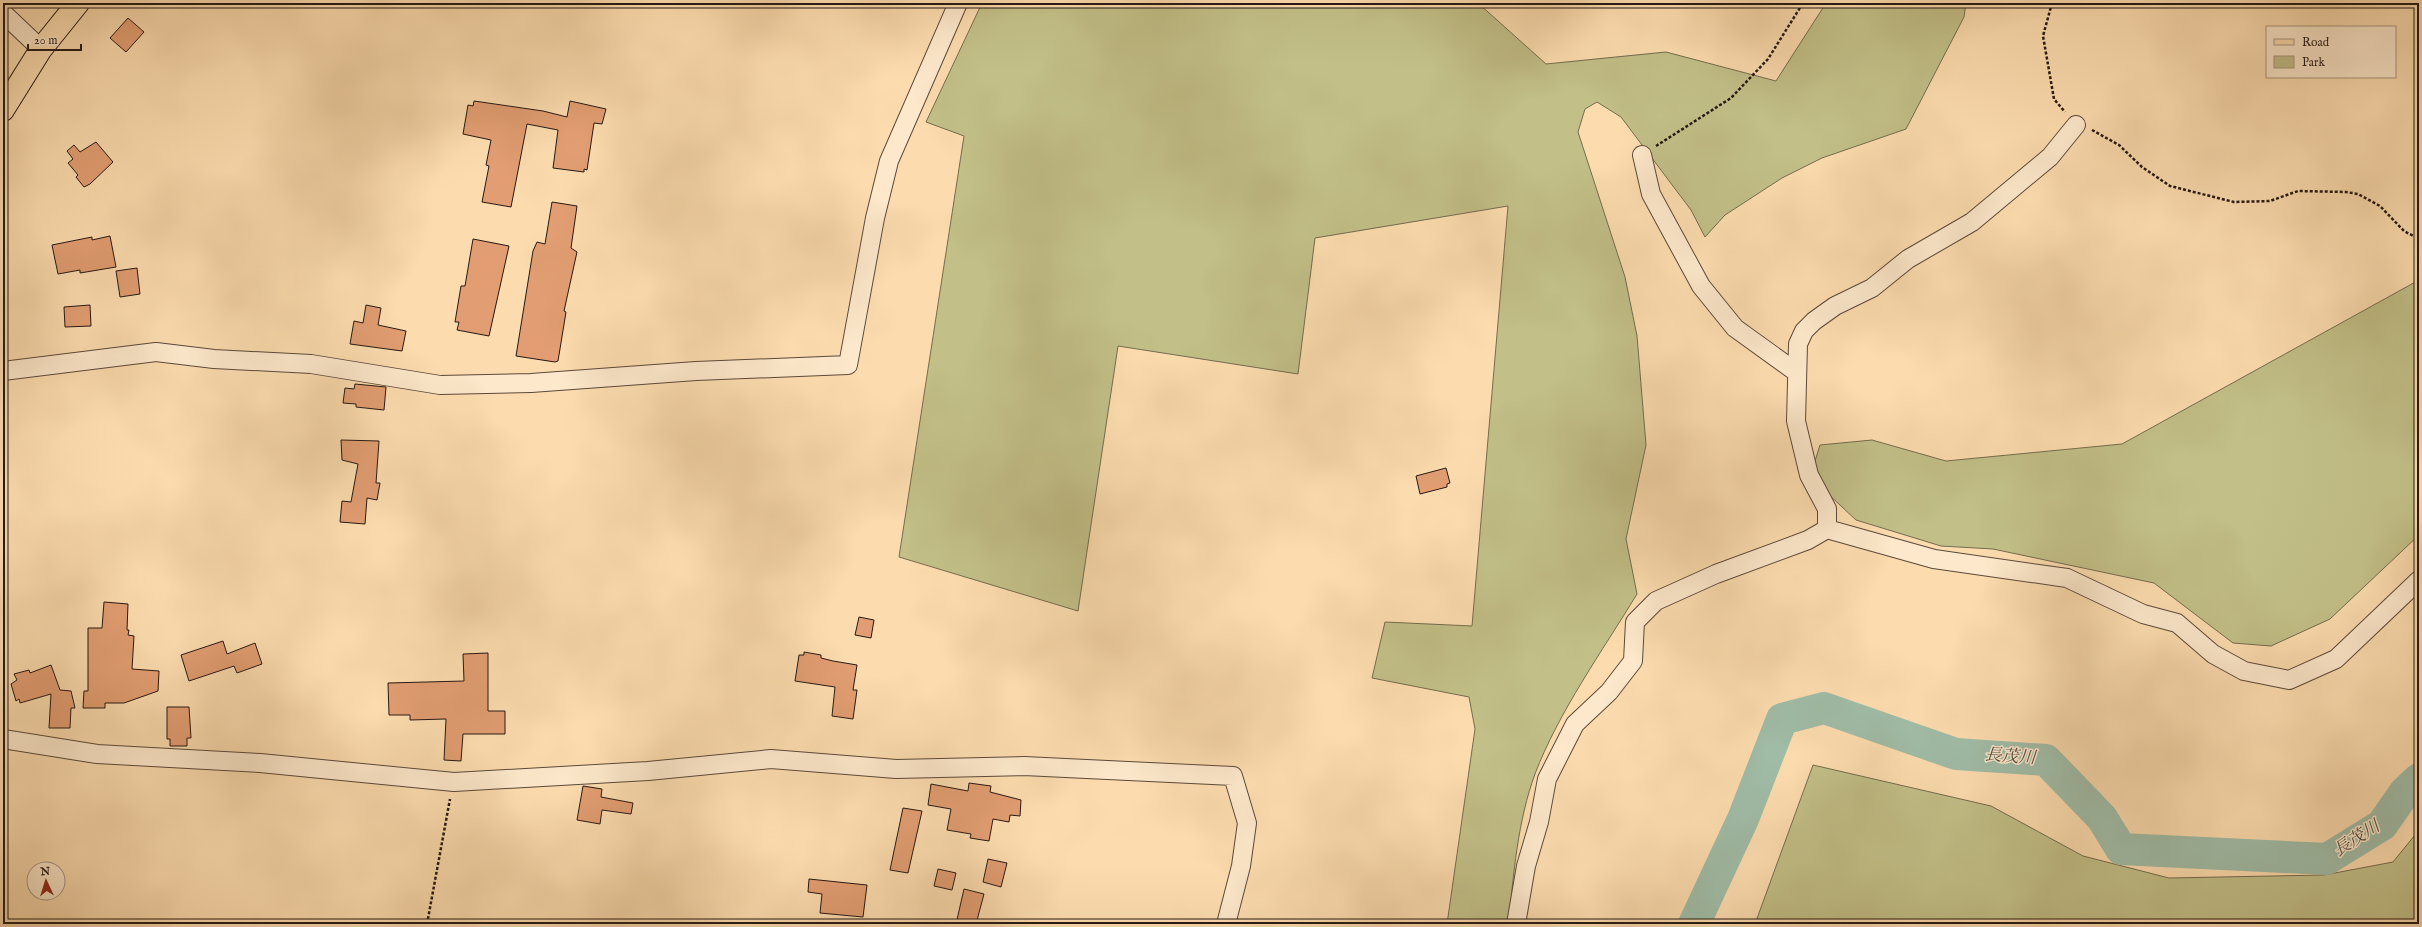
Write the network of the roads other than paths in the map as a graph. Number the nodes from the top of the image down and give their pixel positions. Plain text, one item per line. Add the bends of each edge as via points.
1 (78, 3) edge
2 (958, 3) edge
3 (3, 13) edge
4 (41, 49) junction
5 (3, 110) edge
6 (2076, 125) road end
7 (1642, 155) road end
8 (3, 371) edge
9 (1796, 372) junction
10 (1827, 529) junction
11 (2419, 580) edge
12 (3, 739) edge
13 (1226, 924) edge
14 (1516, 924) edge

1 - 4 main road
2 - 8 street via 889,162 875,218 848,365 696,371 531,383 440,385 311,364 156,352
3 - 4 street
4 - 5 main road
6 - 9 street via 2050,157 1972,222 1908,260 1872,288 1835,306 1814,320 1804,331 1798,344
7 - 9 street via 1651,194 1701,286 1735,328
9 - 10 street via 1796,421 1809,475 1827,509
10 - 11 street via 1934,559 2067,578 2143,614 2177,623 2213,654 2244,671 2289,680 2336,659
10 - 14 street via 1808,540 1716,574 1656,601 1635,622 1633,661 1609,692 1575,724 1547,779 1539,822 1526,866
12 - 13 street via 97,754 260,763 454,782 648,770 771,759 896,768 1024,766 1233,776 1247,823 1241,866

